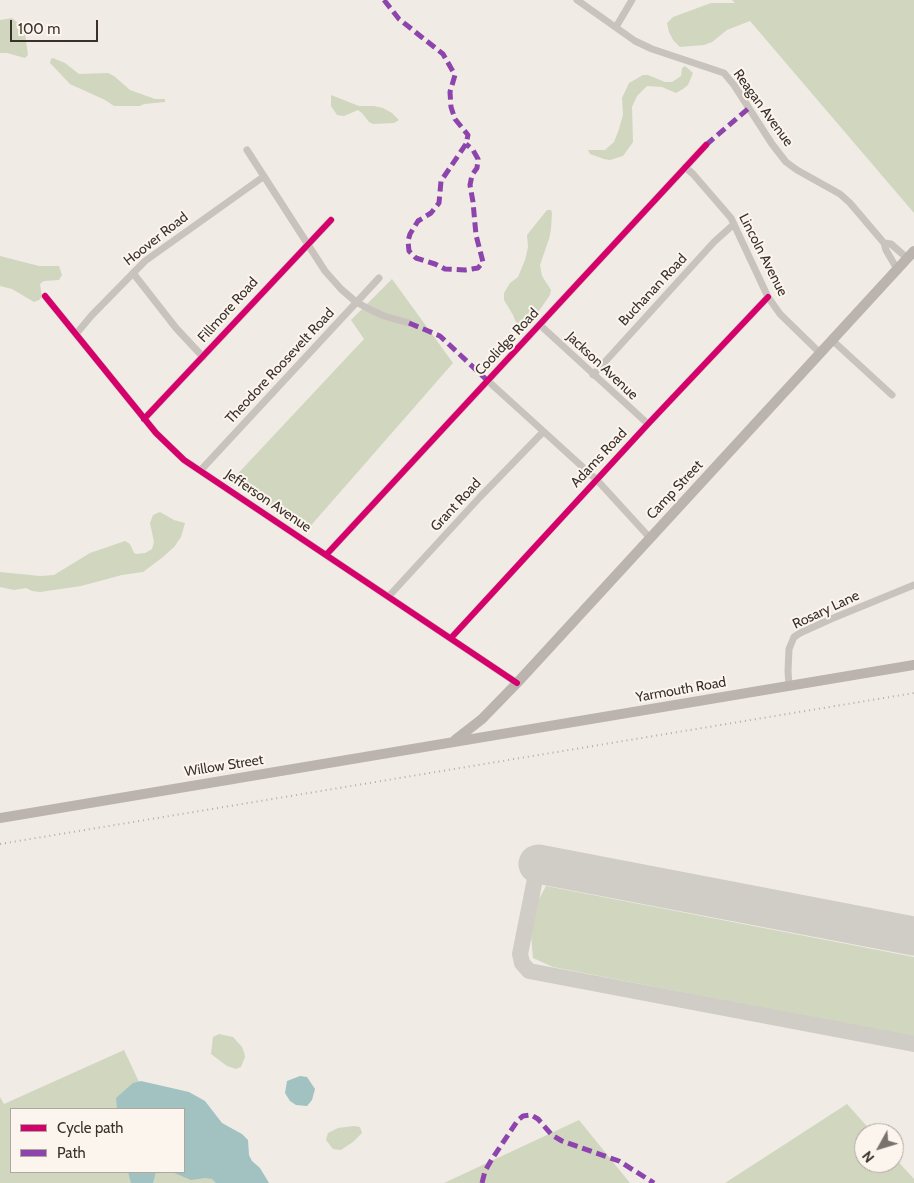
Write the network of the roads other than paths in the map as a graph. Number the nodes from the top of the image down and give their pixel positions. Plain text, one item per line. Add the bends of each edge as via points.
1 (577, 0) edge
2 (632, 0) edge
3 (616, 27) junction
4 (706, 144) dead end
5 (247, 150) dead end
6 (685, 167) junction
7 (263, 177) junction
8 (332, 220) dead end
9 (734, 224) junction
10 (884, 243) junction
11 (308, 245) junction
12 (911, 254) edge
13 (897, 269) junction
14 (133, 273) junction
15 (379, 278) dead end
16 (45, 296) dead end
17 (768, 297) junction
18 (356, 302) junction
19 (409, 323) dead end
20 (540, 325) junction
21 (76, 334) junction
22 (832, 340) junction
23 (820, 353) junction
24 (203, 357) junction
25 (593, 375) junction
26 (488, 381) junction
27 (892, 395) dead end
28 (144, 419) junction
29 (648, 424) junction
30 (543, 432) junction
31 (200, 471) junction
32 (597, 480) junction
33 (650, 538) junction
34 (326, 555) junction
35 (914, 585) edge
36 (389, 596) junction
37 (451, 638) junction
38 (914, 665) edge
39 (517, 683) junction
40 (789, 686) junction
41 (482, 718) junction
42 (486, 736) junction
43 (452, 742) junction
44 (0, 818) edge

1 - 3 street, Reagan Avenue
2 - 3 street
3 - 10 street, Reagan Avenue via 661,54 729,78 786,162 845,199
4 - 6 street, Coolidge Road
5 - 7 street
6 - 9 street, Lincoln Avenue
6 - 20 street, Coolidge Road
7 - 11 street
7 - 14 street, Hoover Road via 144,261
8 - 11 street, Fillmore Road
9 - 17 street, Lincoln Avenue
9 - 25 street, Buchanan Road
10 - 12 street, Reagan Avenue
10 - 13 street, Reagan Avenue
11 - 18 street via 330,277
11 - 24 street, Fillmore Road
12 - 13 main road, Camp Street
13 - 22 main road, Camp Street
14 - 21 street, Hoover Road
14 - 24 street
15 - 18 street, Theodore Roosevelt Road
16 - 21 street, Jefferson Avenue
17 - 23 street, Lincoln Avenue via 780,314
17 - 29 street, Adams Road
18 - 19 street via 384,316
18 - 31 street, Theodore Roosevelt Road
20 - 25 street, Jackson Avenue
20 - 26 street, Coolidge Road
21 - 28 street, Jefferson Avenue
22 - 23 main road, Camp Street
22 - 27 street
23 - 33 main road, Camp Street
24 - 28 street, Fillmore Road
25 - 29 street, Jackson Avenue
26 - 30 street
26 - 34 street, Coolidge Road
28 - 31 street, Jefferson Avenue via 165,443
29 - 32 street, Adams Road
30 - 32 street
30 - 36 street, Grant Road
31 - 34 street, Jefferson Avenue
32 - 33 street
32 - 37 street, Adams Road
33 - 39 main road, Camp Street
34 - 36 street, Jefferson Avenue
35 - 40 street, Rosary Lane via 794,637 789,649
36 - 37 street, Jefferson Avenue
37 - 39 street, Jefferson Avenue
38 - 40 main road, Yarmouth Road
39 - 41 main road, Camp Street
40 - 42 main road, Yarmouth Road
41 - 42 main road
41 - 43 main road, Camp Street
42 - 43 main road, Yarmouth Road
43 - 44 main road, Willow Street

